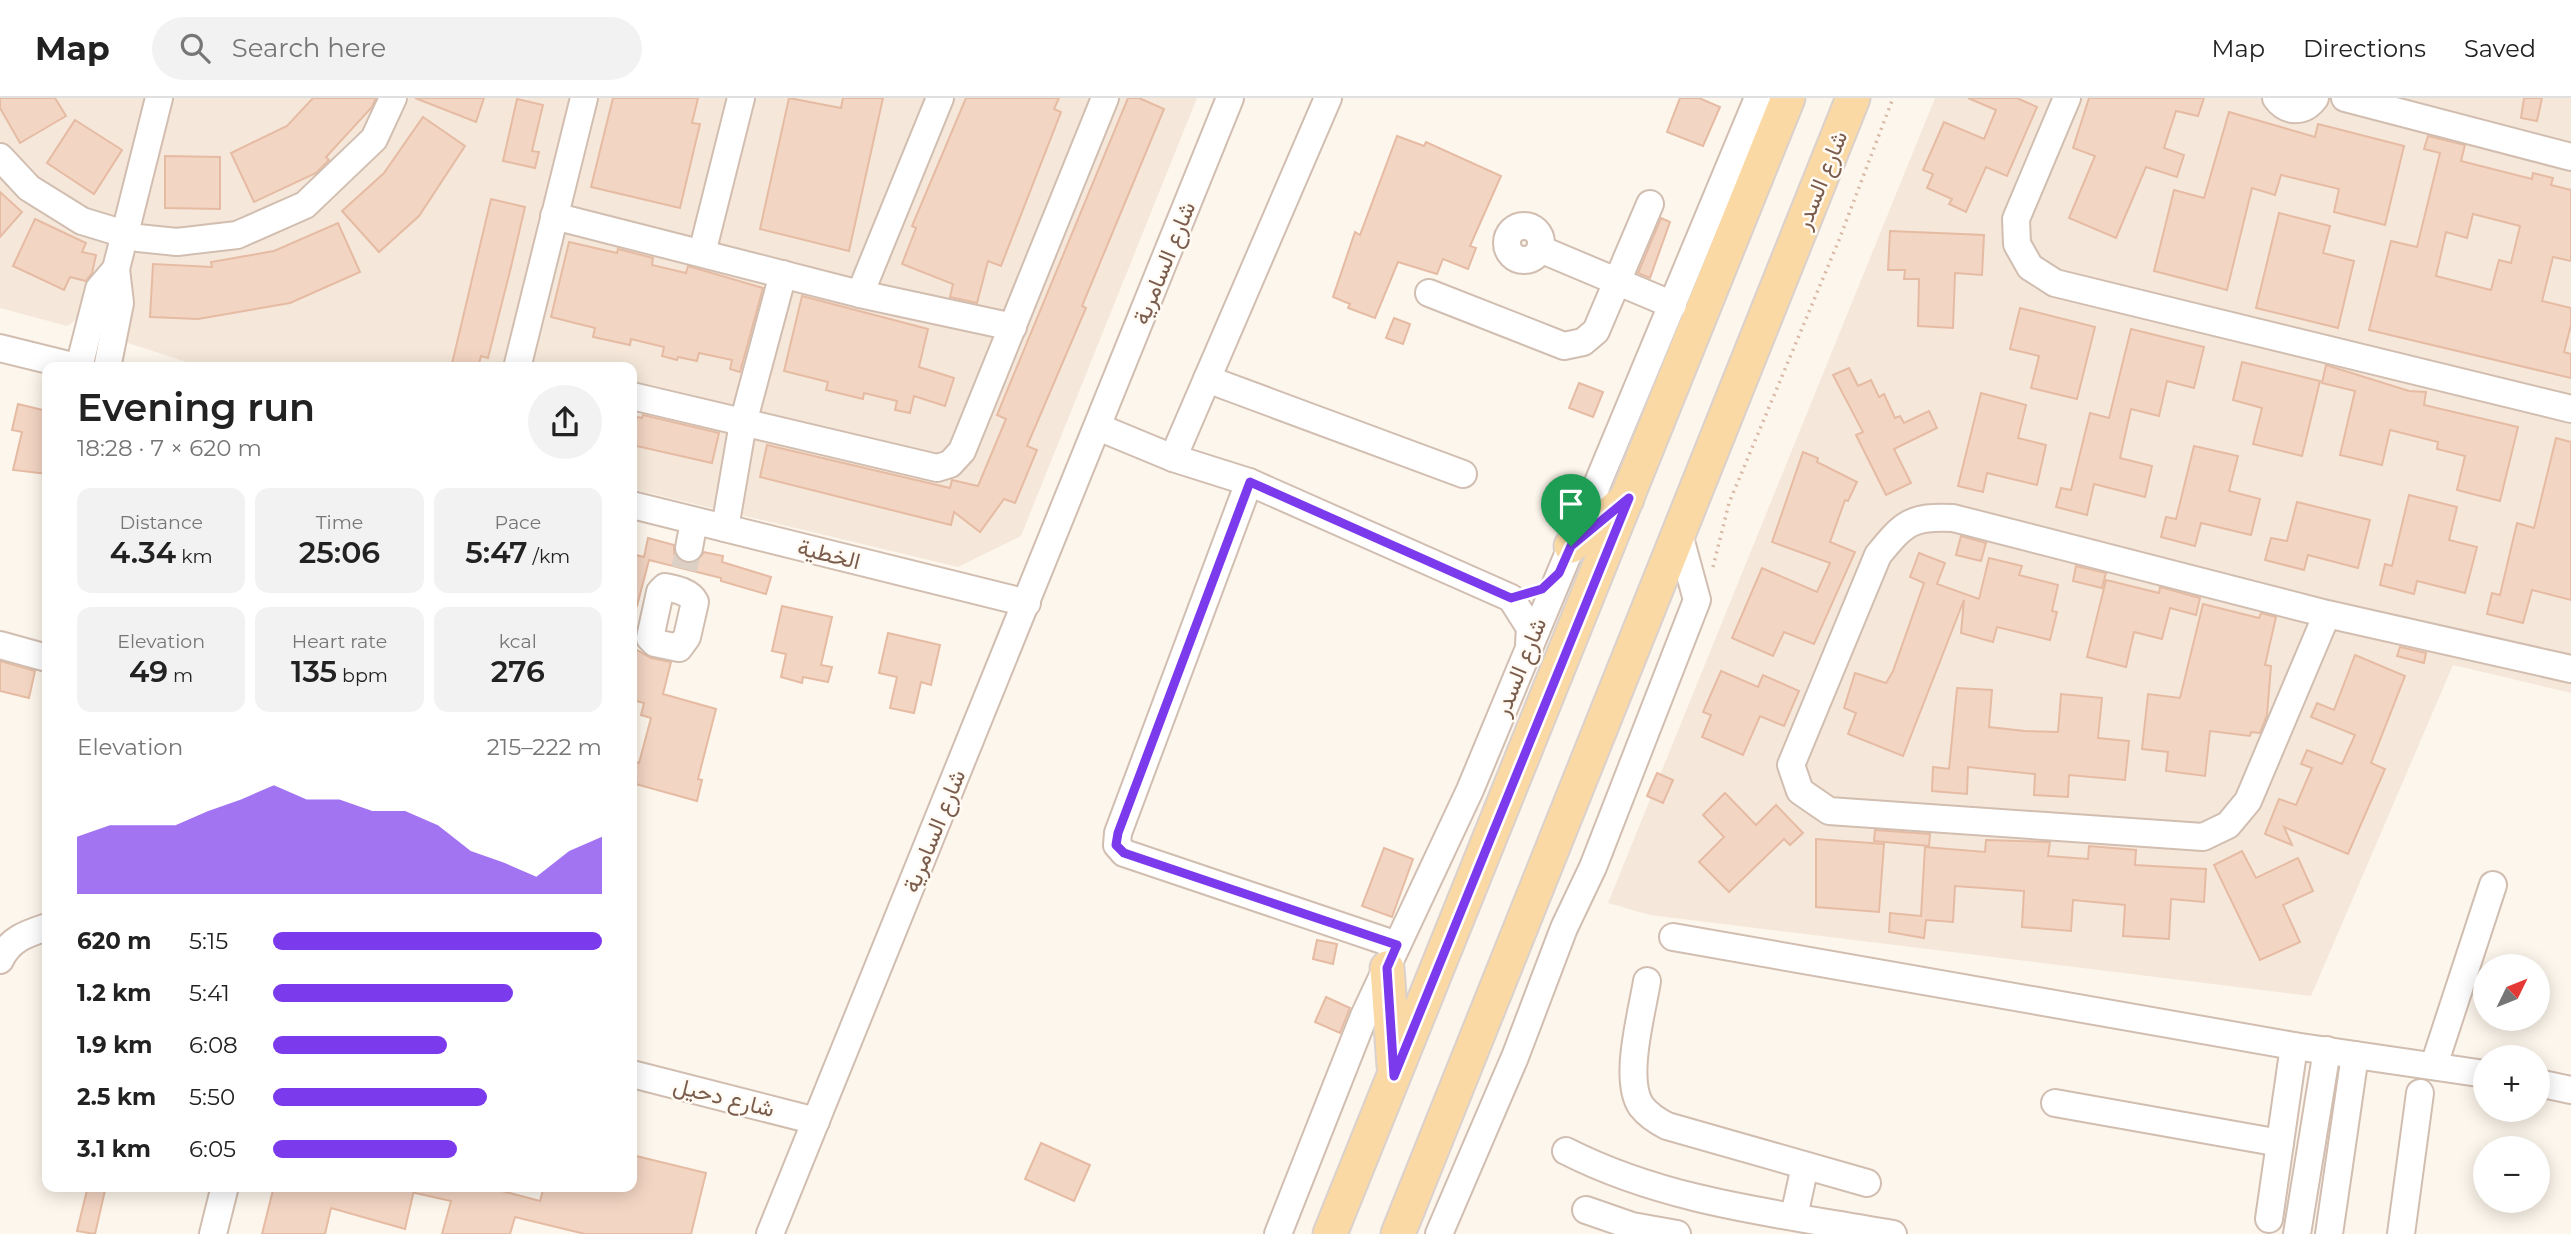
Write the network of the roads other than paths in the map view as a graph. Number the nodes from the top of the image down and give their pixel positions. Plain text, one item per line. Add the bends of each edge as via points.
1 (159, 98) edge
2 (393, 98) edge
3 (584, 98) edge
4 (741, 98) edge
5 (940, 98) edge
6 (1105, 98) edge
7 (1230, 98) edge
8 (1328, 98) edge
9 (1758, 98) edge
10 (1788, 98) edge
11 (1853, 98) edge
12 (2067, 98) edge
13 (2276, 98) edge
14 (2315, 98) edge
15 (2345, 98) edge
16 (0, 157) edge
17 (2571, 157) edge
18 (1650, 204) dead end
19 (554, 216) junction
20 (124, 233) junction
21 (1540, 249) dead end
22 (702, 253) junction
23 (116, 269) junction
24 (783, 274) junction
25 (1618, 283) junction
26 (1429, 293) dead end
27 (860, 294) junction
28 (1673, 305) junction
29 (1013, 327) junction
30 (0, 348) edge
31 (59, 362) edge
32 (81, 362) edge
33 (108, 362) edge
34 (518, 362) edge
35 (1207, 379) junction
36 (637, 397) edge
37 (2571, 410) edge
38 (743, 424) junction
39 (1098, 428) junction
40 (1173, 458) junction
41 (1463, 474) dead end
42 (1250, 482) junction
43 (1629, 498) junction
44 (637, 506) edge
45 (694, 521) junction
46 (725, 528) junction
47 (1679, 534) junction
48 (1565, 559) junction
49 (684, 569) tunnel mouth
50 (1511, 598) junction
51 (1027, 603) junction
52 (2327, 614) junction
53 (1529, 644) junction
54 (0, 645) edge
55 (42, 657) edge
56 (2571, 669) edge
57 (2493, 886) dead end
58 (42, 928) edge
59 (1672, 937) dead end
60 (1392, 956) junction
61 (0, 960) edge
62 (1647, 981) dead end
63 (2294, 1046) junction
64 (2326, 1051) junction
65 (2355, 1055) junction
66 (2434, 1065) junction
67 (2473, 1072) edge
68 (637, 1075) edge
69 (1394, 1076) junction
70 (2550, 1086) edge
71 (2571, 1090) edge
72 (2420, 1093) dead end
73 (2055, 1103) dead end
74 (816, 1121) junction
75 (2280, 1143) junction
76 (1566, 1151) dead end
77 (1805, 1166) junction
78 (1867, 1183) dead end
79 (224, 1192) edge
80 (1586, 1209) dead end
81 (1794, 1216) junction
82 (2269, 1219) dead end
83 (1631, 1230) edge
84 (213, 1234) edge
85 (770, 1234) edge
86 (1278, 1234) edge
87 (1330, 1234) edge
88 (1398, 1234) edge
89 (1438, 1234) edge
90 (1677, 1234) edge
91 (1893, 1234) edge
92 (2297, 1234) edge
93 (2329, 1234) edge
94 (2402, 1234) edge

1 - 20 street
2 - 20 street via 374,139 306,205 237,234 177,242
3 - 19 street
4 - 22 street
5 - 27 street
6 - 29 street
7 - 39 street, شارع السامرية
8 - 35 street
9 - 28 street, شارع السدر
10 - 43 main road, شارع السدر
11 - 47 main road, شارع السدر
12 - 37 street via 2016,219 2017,244 2030,267 2055,283
13 - 14 street via 2295,110
15 - 17 street
16 - 20 street via 29,188 82,221
18 - 25 street
19 - 22 street
19 - 34 street
20 - 23 street
21 - 25 street
22 - 24 street
23 - 32 street via 99,289
23 - 33 street via 120,303
24 - 27 street
24 - 38 street
25 - 26 street via 1596,331 1583,342 1564,346
25 - 28 street
27 - 29 street
28 - 48 street, شارع السدر
29 - 38 street via 962,451 950,464 937,468
30 - 31 street
35 - 40 street
35 - 41 street
36 - 38 street
38 - 46 street
39 - 40 street
39 - 51 street, شارع السامرية
40 - 42 street
42 - 50 street
42 - 60 street via 1116,845 1124,853
43 - 48 main road
43 - 69 main road, شارع السدر
44 - 45 street, الخطية
45 - 46 street, الخطية
45 - 49 street
46 - 51 street, الخطية
47 - 88 main road, شارع السدر
47 - 89 street via 1697,600 1593,867
48 - 50 street via 1542,589
48 - 53 street, شارع السدر
50 - 53 street via 1530,628
51 - 74 street, شارع السامرية
52 - 52 street via 1954,518 1921,517 1897,532 1878,555 1791,765 1800,792 1829,811 2203,836 2228,825 2248,801
52 - 56 street
53 - 60 street, شارع السدر via 1470,790
54 - 55 street
57 - 66 street
58 - 61 street via 23,934 6,947
59 - 63 street
60 - 69 main road
60 - 86 street, شارع السدر
62 - 77 street via 1633,1073 1641,1105 1667,1126
63 - 64 street
63 - 75 street
64 - 65 street
64 - 92 street
65 - 66 street
65 - 93 street
66 - 67 street
68 - 74 street, شارع دحيل
69 - 87 main road, شارع السدر
70 - 71 street
72 - 94 street
73 - 75 street
74 - 85 street, شارع السامرية
75 - 82 street
76 - 81 street via 1675,1195
77 - 78 street
77 - 81 street
79 - 84 street
80 - 83 street
81 - 91 street
83 - 90 street

